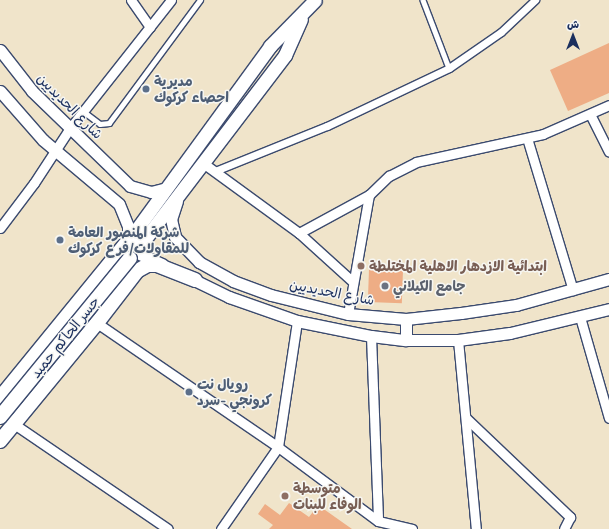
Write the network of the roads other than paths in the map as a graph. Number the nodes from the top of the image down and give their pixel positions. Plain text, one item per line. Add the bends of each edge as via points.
1 (131, 0) edge
2 (171, 0) edge
3 (200, 0) edge
4 (423, 0) edge
5 (535, 0) edge
6 (312, 4) edge
7 (150, 27) junction
8 (0, 50) edge
9 (449, 68) junction
10 (0, 91) edge
11 (609, 105) edge
12 (83, 111) junction
13 (590, 114) junction
14 (70, 128) junction
15 (527, 138) junction
16 (55, 150) junction
17 (609, 152) edge
18 (203, 162) junction
19 (215, 171) junction
20 (167, 188) junction
21 (369, 196) junction
22 (177, 199) junction
23 (0, 228) edge
24 (299, 233) junction
25 (129, 250) junction
26 (609, 279) edge
27 (195, 280) junction
28 (353, 282) junction
29 (573, 290) junction
30 (609, 309) edge
31 (348, 314) junction
32 (580, 317) junction
33 (406, 319) junction
34 (297, 321) junction
35 (97, 323) junction
36 (371, 336) junction
37 (406, 340) junction
38 (458, 340) junction
39 (0, 398) edge
40 (0, 403) edge
41 (0, 416) edge
42 (466, 418) junction
43 (609, 418) edge
44 (14, 424) junction
45 (0, 441) edge
46 (278, 447) junction
47 (378, 521) junction
48 (168, 529) edge
49 (221, 529) edge
50 (412, 529) edge
51 (476, 529) edge
52 (564, 529) edge

1 - 7 street
2 - 7 street
3 - 12 lane via 109,123 100,124
4 - 9 lane
5 - 9 street via 501,32
6 - 18 main road via 285,55
6 - 20 main road via 270,46
7 - 12 street
8 - 14 street, شارع الحديديين via 32,91
9 - 19 street via 326,126
10 - 16 street
11 - 13 street
12 - 14 street
13 - 15 street
13 - 17 street
14 - 16 street
14 - 20 street, شارع الحديديين via 130,186 151,192
15 - 21 street via 416,162 389,176
15 - 29 street
16 - 23 street
16 - 25 street via 119,204 128,226
18 - 19 street
18 - 22 main road
19 - 24 street
20 - 25 main road
21 - 24 street
21 - 28 street
22 - 25 main road
22 - 31 street, شارع الحديديين via 171,219 175,236 199,262 233,281 271,295
24 - 28 street
25 - 27 street
25 - 39 main road, جسر الحاكم حميد
25 - 41 main road, جسر الحاكم حميد, bridge
26 - 29 street, شارع الحديديين
27 - 34 street via 229,297
27 - 35 main road via 157,265 148,265 137,271
28 - 31 street
29 - 33 street, شارع الحديديين via 516,305
30 - 32 street
31 - 33 street, شارع الحديديين
32 - 38 street via 510,334
32 - 43 street
33 - 37 street
34 - 36 street
34 - 46 street
35 - 44 main road
35 - 46 street
36 - 37 street
36 - 47 street
37 - 38 street
38 - 42 street
40 - 44 street
42 - 51 street
42 - 52 street via 570,517
44 - 45 main road
44 - 48 street
46 - 47 street
46 - 49 street
47 - 50 street

